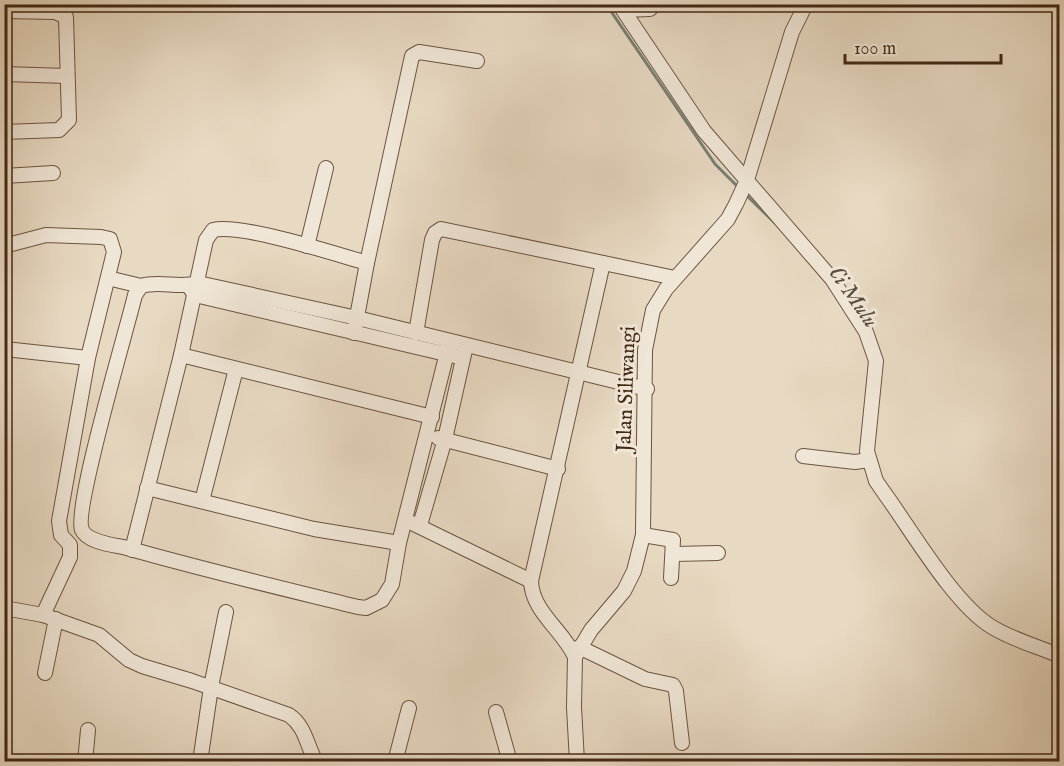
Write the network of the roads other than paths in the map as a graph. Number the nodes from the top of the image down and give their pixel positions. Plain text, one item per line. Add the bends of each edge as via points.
1 (654, 4) edge
2 (800, 6) edge
3 (622, 7) edge
4 (4, 11) edge
5 (477, 61) dead end
6 (4, 74) edge
7 (66, 76) junction
8 (4, 132) edge
9 (326, 168) dead end
10 (53, 173) dead end
11 (4, 176) edge
12 (747, 181) junction
13 (4, 246) edge
14 (307, 246) junction
15 (367, 263) junction
16 (603, 263) junction
17 (675, 278) junction
18 (116, 280) dead end
19 (141, 286) junction
20 (194, 288) junction
21 (288, 310) junction
22 (357, 318) junction
23 (354, 333) junction
24 (416, 333) junction
25 (448, 348) junction
26 (5, 349) edge
27 (464, 351) junction
28 (181, 355) junction
29 (88, 358) junction
30 (236, 369) junction
31 (580, 374) junction
32 (647, 389) junction
33 (432, 417) junction
34 (428, 435) junction
35 (445, 439) junction
36 (803, 456) dead end
37 (864, 461) junction
38 (558, 469) junction
39 (147, 488) junction
40 (202, 501) junction
41 (413, 523) junction
42 (643, 536) junction
43 (399, 543) junction
44 (132, 550) junction
45 (718, 553) dead end
46 (674, 554) junction
47 (671, 578) dead end
48 (531, 581) junction
49 (4, 608) edge
50 (226, 612) dead end
51 (49, 617) junction
52 (577, 652) junction
53 (1059, 656) edge
54 (45, 673) dead end
55 (211, 687) junction
56 (409, 708) dead end
57 (496, 712) dead end
58 (88, 730) dead end
59 (682, 743) dead end
60 (85, 762) edge
61 (200, 762) edge
62 (316, 762) edge
63 (395, 762) edge
64 (510, 762) edge
65 (577, 762) edge

1 - 3 street via 650,9
2 - 12 street, Jalan Siliwangi
3 - 12 street via 704,132
4 - 7 street via 64,14
5 - 15 street via 419,52 412,56
6 - 7 street
7 - 8 street via 69,115 64,128
9 - 14 street
10 - 11 street
12 - 17 street, Jalan Siliwangi via 728,219
12 - 37 street via 832,279 866,332 876,361
13 - 29 street via 46,235 112,241 114,252
14 - 15 street
14 - 20 street via 236,229 213,230 206,240
15 - 22 street
16 - 17 street
16 - 24 street via 504,240 437,230
16 - 31 street
17 - 32 street, Jalan Siliwangi via 659,298 649,324 645,350
18 - 19 street
19 - 20 street via 152,283
19 - 44 street via 135,295 99,431 80,518 81,529 88,538
20 - 21 street
20 - 28 street
21 - 22 street
21 - 23 street
22 - 23 street
22 - 24 street
23 - 25 street
24 - 25 street
25 - 27 street
25 - 33 street
26 - 29 street
27 - 31 street
27 - 35 street
28 - 30 street
28 - 39 street
29 - 51 street via 59,521 61,535 70,545 70,557
30 - 33 street
30 - 40 street
31 - 32 street
31 - 38 street
32 - 42 street, Jalan Siliwangi
33 - 34 street
34 - 35 street
34 - 41 street
35 - 38 street
35 - 41 street
36 - 37 street
37 - 53 street via 953,589 978,615 1006,635
38 - 48 street
39 - 40 street
39 - 44 street
40 - 43 street via 314,529
41 - 43 street
41 - 48 street
42 - 46 street via 671,538
42 - 52 street, Jalan Siliwangi via 624,591
43 - 44 street via 388,594 366,608
45 - 46 street
46 - 47 street
48 - 52 street via 534,600
49 - 51 street
50 - 55 street
51 - 54 street
51 - 55 street via 99,635 142,666
52 - 59 street via 645,679 673,685
52 - 65 street
55 - 61 street
55 - 62 street via 299,722
56 - 63 street
57 - 64 street
58 - 60 street

